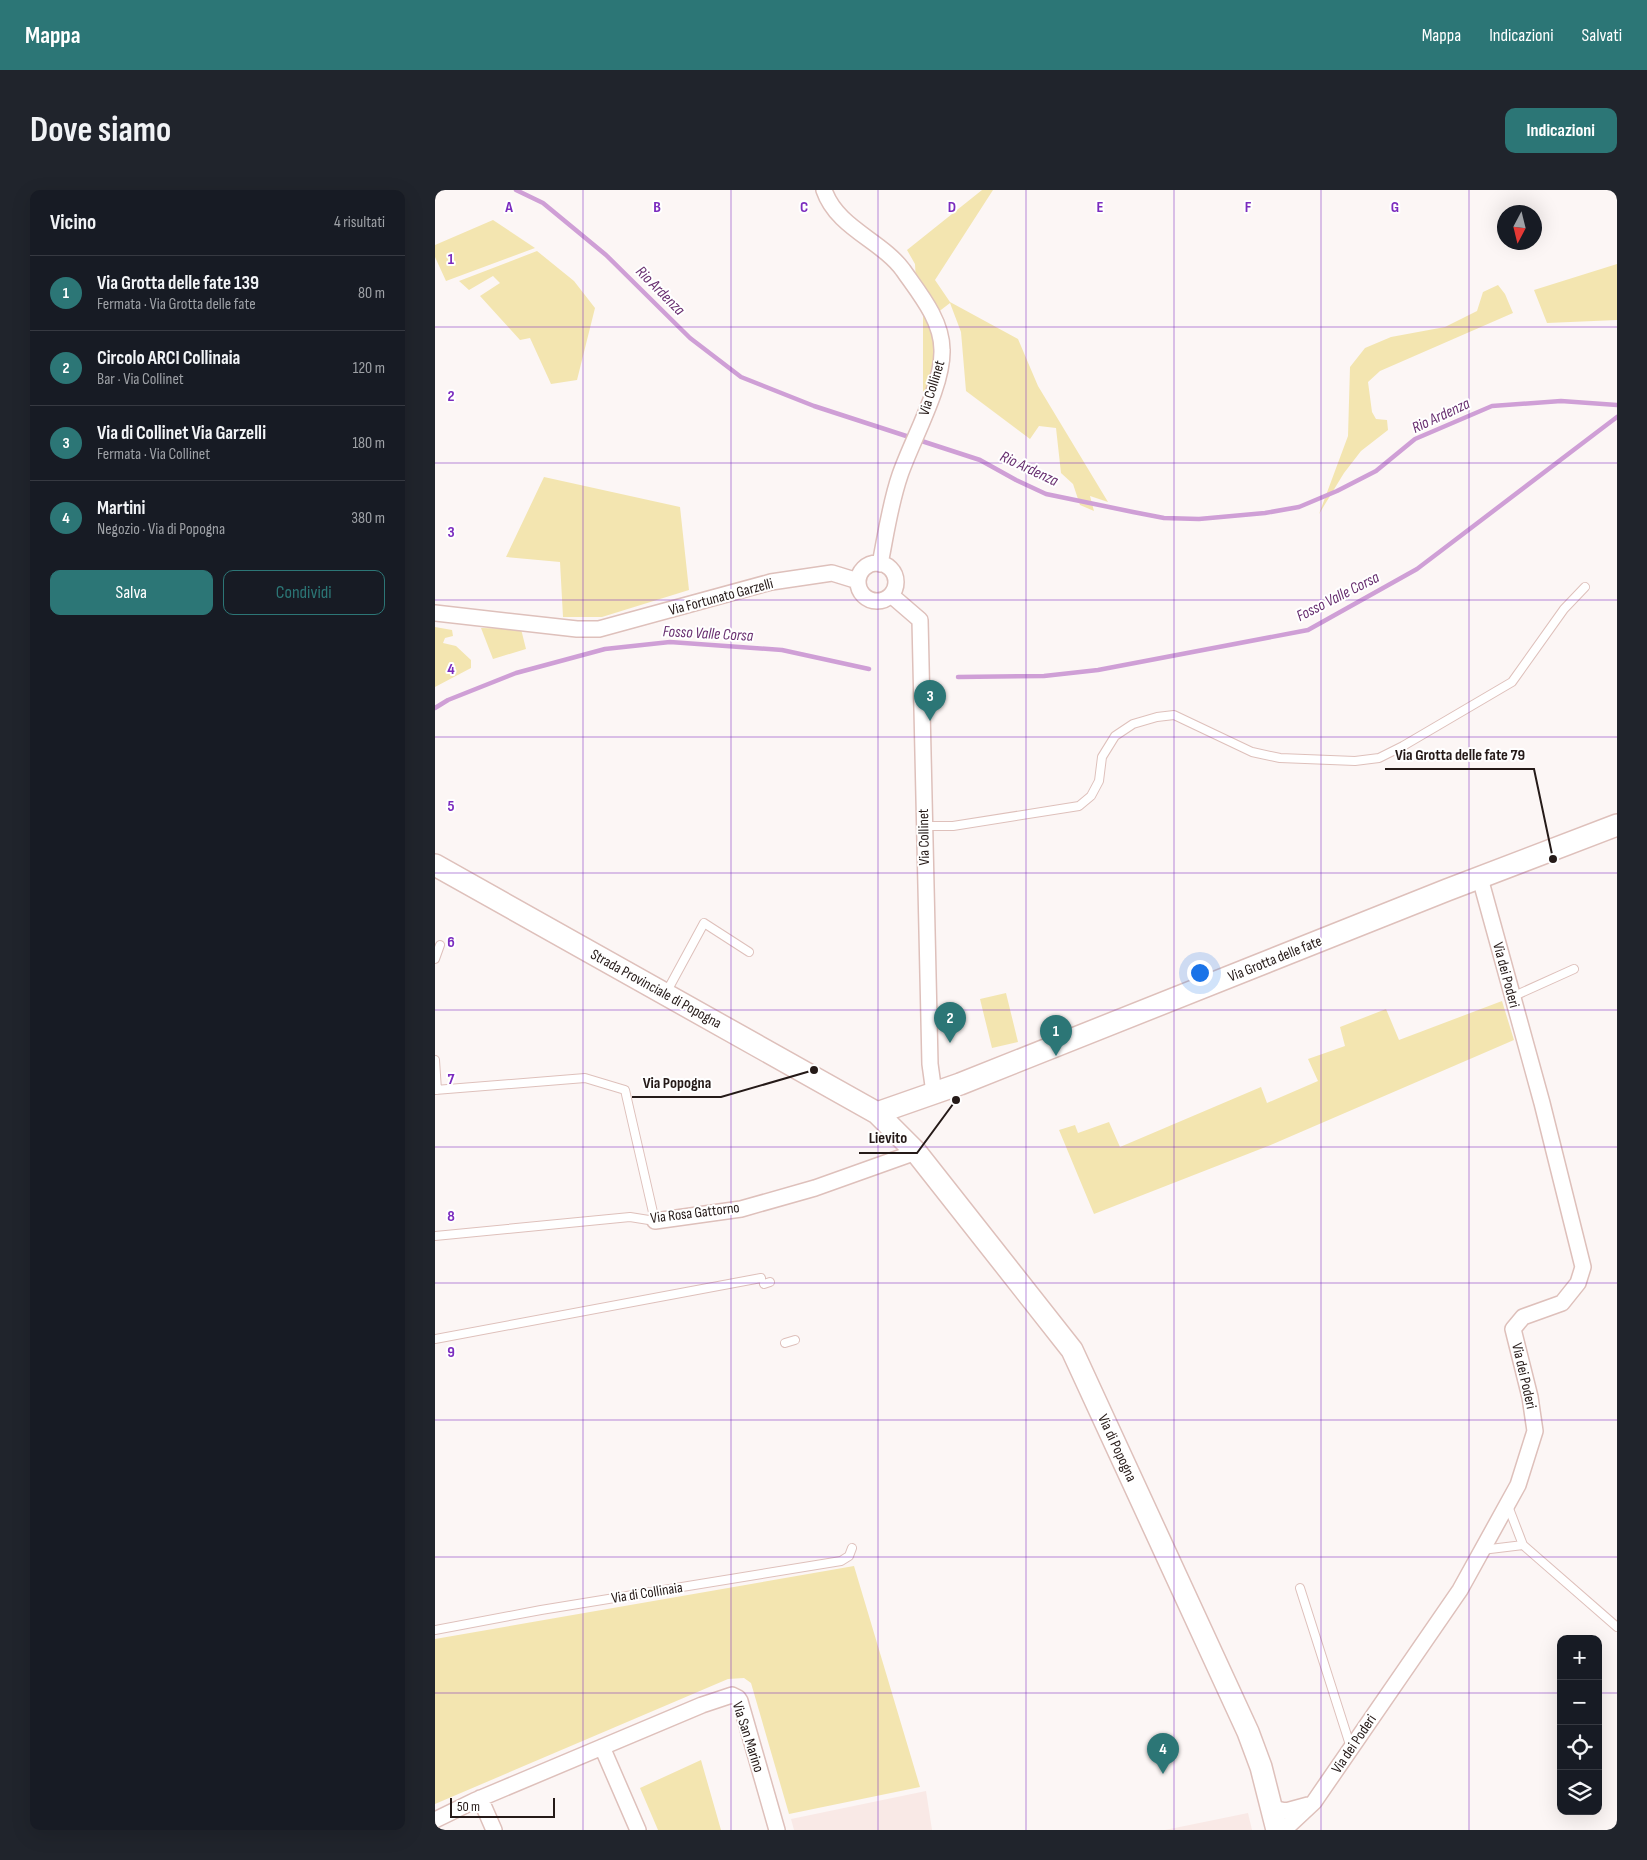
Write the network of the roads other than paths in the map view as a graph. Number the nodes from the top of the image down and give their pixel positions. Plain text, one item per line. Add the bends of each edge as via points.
1 (824, 190) edge
2 (880, 564) junction
3 (858, 582) junction
4 (1585, 587) dead end
5 (891, 595) junction
6 (435, 612) edge
7 (1617, 825) edge
8 (924, 826) junction
9 (435, 865) edge
10 (1479, 878) junction
11 (440, 944) dead end
12 (749, 952) dead end
13 (435, 959) edge
14 (1574, 969) dead end
15 (665, 994) junction
16 (1512, 997) junction
17 (435, 1060) edge
18 (436, 1090) edge
19 (934, 1093) junction
20 (877, 1113) junction
21 (916, 1152) junction
22 (655, 1221) junction
23 (435, 1236) edge
24 (765, 1281) dead end
25 (435, 1339) edge
26 (795, 1340) dead end
27 (785, 1342) dead end
28 (1507, 1505) junction
29 (1523, 1545) junction
30 (852, 1548) dead end
31 (1482, 1550) junction
32 (1300, 1588) dead end
33 (1617, 1627) edge
34 (435, 1630) edge
35 (602, 1747) junction
36 (1344, 1759) junction
37 (480, 1798) junction
38 (1315, 1802) junction
39 (1272, 1808) junction
40 (435, 1820) edge
41 (494, 1830) edge
42 (638, 1830) edge
43 (777, 1830) edge
44 (1277, 1830) edge
45 (1285, 1830) edge

1 - 2 street, Via Collinet via 840,216 899,265 939,330 942,350 940,370 900,475
2 - 3 street via 862,570
2 - 5 street via 893,573 895,584
3 - 5 street via 861,592 869,600 881,600
3 - 6 street, Via Fortunato Garzelli via 832,573 779,581 599,629
4 - 8 lane via 1564,610 1512,682 1379,758 1355,761 1280,758 1253,752 1174,716 1157,717 1133,724 1115,736 1102,757 1099,781 1091,796 1079,806 953,826
5 - 8 street, Via Collinet via 920,620
7 - 10 main road, Via Grotta delle fate
8 - 19 street, Via Collinet via 930,1064
9 - 15 main road, Strada Provinciale di Popogna
10 - 16 street, Via dei Poderi
10 - 19 main road, Via Grotta delle fate via 1135,1020
11 - 13 lane
12 - 15 lane via 704,923
14 - 16 lane
15 - 20 main road, Strada Provinciale di Popogna
16 - 28 street, Via dei Poderi via 1583,1267 1578,1283 1562,1303 1523,1317 1513,1329 1535,1431 1518,1485
17 - 18 lane
18 - 22 lane via 585,1078 625,1090
19 - 20 main road, Via Grotta delle fate
20 - 21 main road, Via di Popogna
21 - 22 street, Via Rosa Gattorno via 815,1188 741,1209
21 - 39 main road, Via di Popogna via 1072,1350 1248,1732
22 - 23 lane, Via Rosa Gattorno via 630,1217
24 - 25 lane
26 - 27 lane
28 - 29 lane
28 - 31 street, Via dei Poderi
29 - 31 lane
29 - 33 lane
30 - 34 lane, Via di Collinaia via 849,1556 841,1561
31 - 36 street, Via dei Poderi via 1460,1590
32 - 36 lane
35 - 37 street, Via San Marino
35 - 42 street
35 - 43 street, Via San Marino via 702,1705 729,1695 736,1697 740,1701
36 - 38 street, Via dei Poderi via 1328,1788
37 - 40 street, Via San Marino
37 - 41 street
38 - 39 street via 1286,1811
38 - 45 street, Via dei Poderi
39 - 44 main road, Via di Popogna

